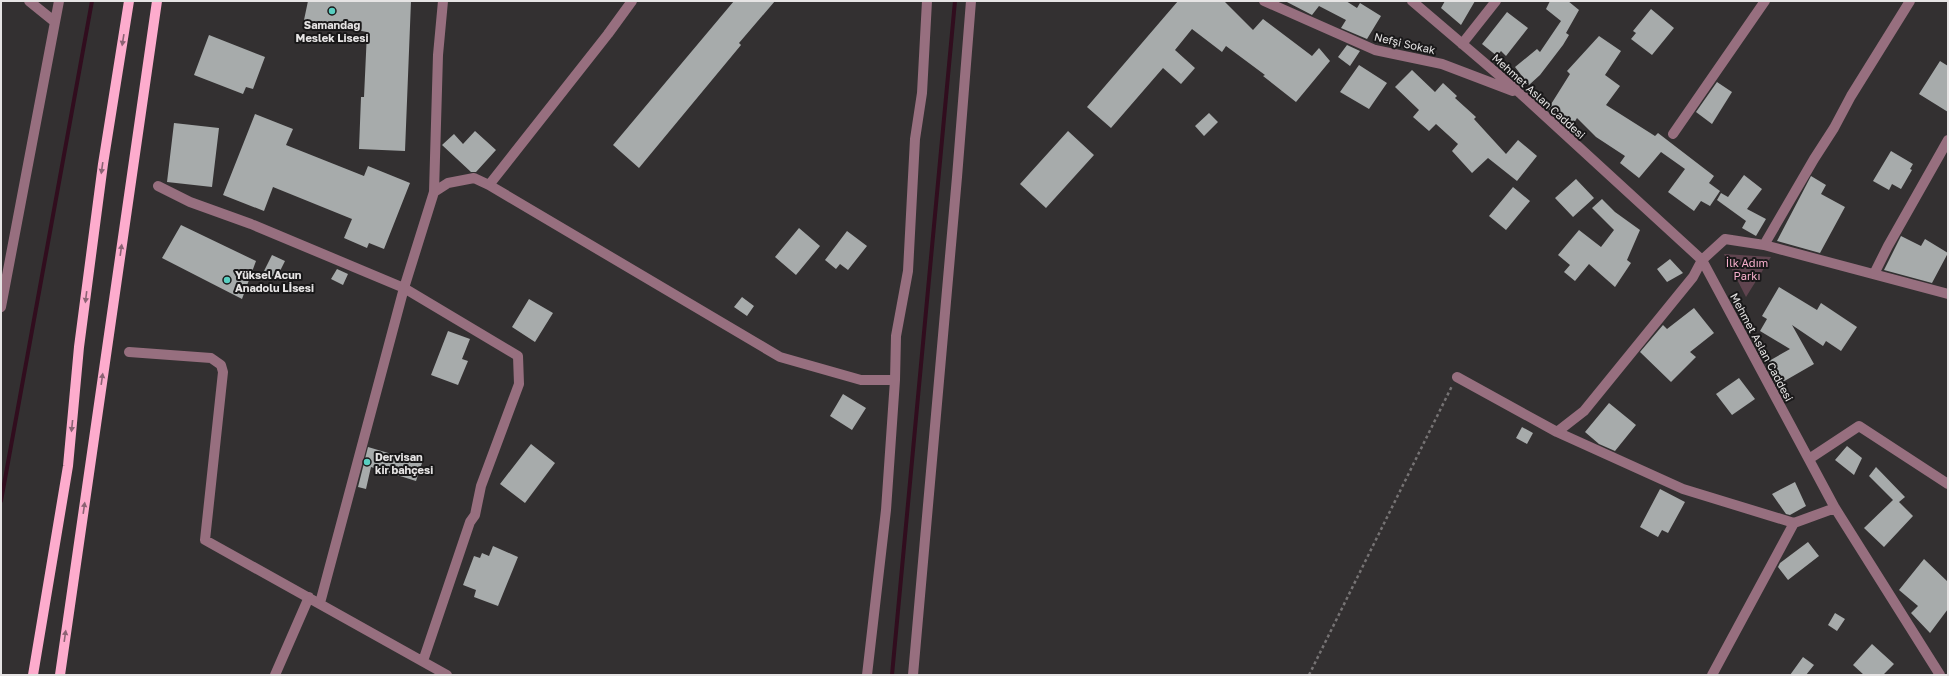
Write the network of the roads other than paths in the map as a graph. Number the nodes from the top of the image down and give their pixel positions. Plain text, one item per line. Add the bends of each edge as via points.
1 (29, 1) edge
2 (59, 1) edge
3 (129, 1) edge
4 (157, 1) edge
5 (443, 1) edge
6 (632, 1) edge
7 (927, 1) edge
8 (971, 1) edge
9 (1264, 1) edge
10 (1412, 1) edge
11 (1496, 1) edge
12 (1765, 1) edge
13 (1910, 1) edge
14 (55, 22) junction
15 (1462, 44) junction
16 (1520, 94) junction
17 (1672, 134) dead end
18 (1948, 140) edge
19 (489, 185) junction
20 (158, 186) dead end
21 (434, 192) junction
22 (1764, 246) junction
23 (1702, 260) junction
24 (1874, 274) junction
25 (404, 288) junction
26 (1948, 294) edge
27 (1, 307) edge
28 (129, 352) dead end
29 (1456, 377) road end
30 (895, 380) junction
31 (1557, 432) junction
32 (1809, 459) junction
33 (1948, 484) edge
34 (1835, 508) junction
35 (1794, 523) junction
36 (310, 597) junction
37 (320, 603) junction
38 (423, 662) junction
39 (33, 675) edge
40 (60, 675) edge
41 (275, 675) edge
42 (447, 675) edge
43 (867, 675) edge
44 (913, 675) edge
45 (1712, 675) edge
46 (1940, 675) edge

1 - 14 street
2 - 14 street
3 -> 39 main road via 102,171 79,347 68,466
40 -> 4 main road
5 - 21 street via 438,55
6 - 19 street
7 - 30 street via 922,93 915,139 908,272 896,336
8 - 44 street
9 - 16 street, Nefşi Sokak via 1375,50 1442,64
10 - 15 street, Mehmet Aslan Caddesi
11 - 15 street
12 - 17 street
13 - 22 street via 1851,96
14 - 27 street
15 - 16 street, Mehmet Aslan Caddesi
16 - 23 street, Mehmet Aslan Caddesi
18 - 24 street
19 - 21 street via 474,178 448,183
19 - 30 street via 780,357 861,380
20 - 25 street via 190,202 251,224
21 - 25 street
22 - 23 street via 1725,239
22 - 24 street
23 - 31 street via 1693,278 1584,411
23 - 32 street, Mehmet Aslan Caddesi
24 - 26 street
25 - 37 street
25 - 38 street via 518,356 519,384 481,486 475,515 470,522
28 - 36 street via 211,358 221,365 224,372 205,540
29 - 31 street
30 - 43 street via 886,510
31 - 35 street via 1683,488
32 - 33 street via 1859,426
32 - 34 street, Mehmet Aslan Caddesi
34 - 35 street
34 - 46 street, Mehmet Aslan Caddesi
35 - 45 street
36 - 37 street
36 - 41 street
37 - 38 street
38 - 42 street

